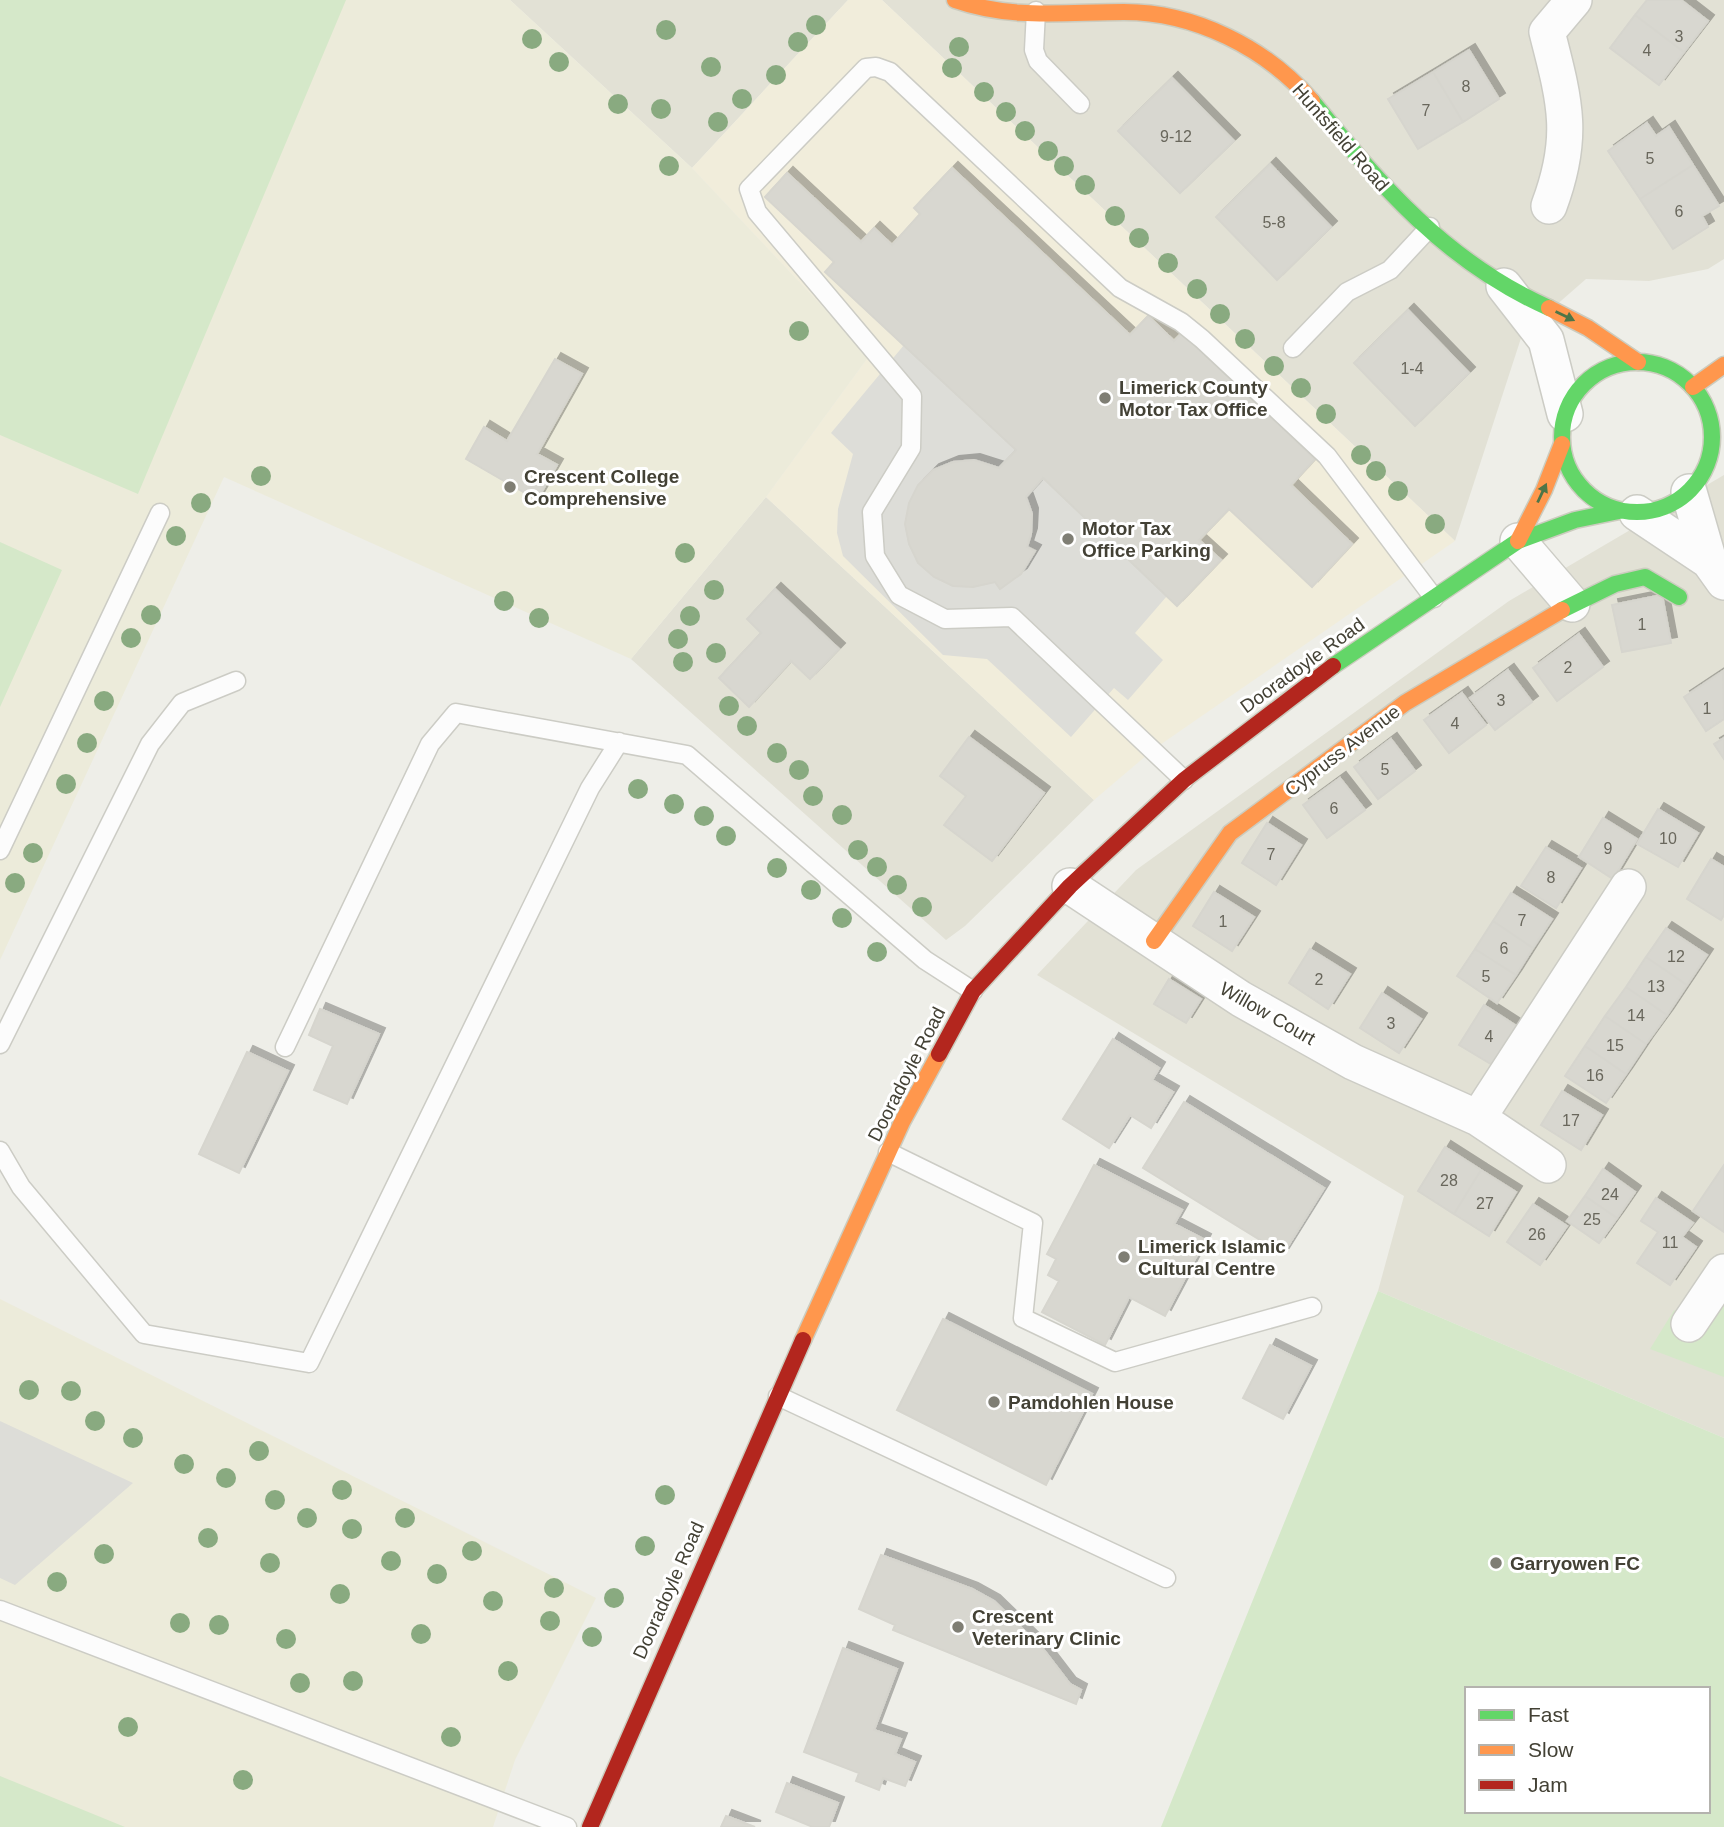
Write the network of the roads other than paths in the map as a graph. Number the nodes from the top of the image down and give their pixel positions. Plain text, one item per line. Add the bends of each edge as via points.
1 (955, 0) edge
2 (1574, 0) edge
3 (1134, 4) edge
4 (1036, 11) junction
5 (1080, 104) dead end
6 (1549, 206) dead end
7 (1430, 227) junction
8 (1504, 286) junction
9 (1293, 348) dead end
10 (1639, 362) junction
11 (1724, 365) edge
12 (1693, 387) junction
13 (1564, 429) junction
14 (1689, 492) junction
15 (1628, 512) junction
16 (160, 513) dead end
17 (1518, 541) junction
18 (1716, 572) edge
19 (1434, 597) junction
20 (1679, 597) dead end
21 (1572, 604) junction
22 (236, 681) dead end
23 (619, 743) junction
24 (1184, 780) junction
25 (0, 850) edge
26 (1070, 886) junction
27 (1628, 887) dead end
28 (1154, 941) junction
29 (973, 990) junction
30 (0, 1044) edge
31 (285, 1047) dead end
32 (1478, 1118) junction
33 (0, 1151) edge
34 (888, 1152) junction
35 (1548, 1165) dead end
36 (1724, 1272) edge
37 (1312, 1307) dead end
38 (1689, 1324) dead end
39 (778, 1396) junction
40 (1166, 1578) dead end
41 (0, 1610) edge
42 (567, 1827) edge
43 (590, 1827) edge

1 - 4 main road, Huntsfield Road via 976,10
2 - 6 street via 1548,32 1566,106 1563,169
3 - 4 main road, Huntsfield Road
3 - 7 main road, Huntsfield Road via 1178,17 1277,66 1300,87 1364,167
4 - 5 lane via 1034,50 1038,61
7 - 8 main road, Huntsfield Road
7 - 9 lane via 1390,270 1347,292
8 -> 10 main road, Huntsfield Road via 1582,324
8 - 13 street, Huntsfield Road via 1546,340
10 - 12 main road via 1664,367
10 - 13 main road via 1612,366 1589,379 1573,399
11 - 12 main road
12 - 14 main road via 1706,408 1712,447 1706,469
13 - 15 main road via 1565,458 1582,489 1592,498
17 -> 13 main road, Dooradoyle Road via 1544,491
14 - 15 main road via 1665,508
14 - 18 street
15 - 17 main road, Dooradoyle Road via 1575,520
15 - 18 street
16 - 25 lane
17 - 19 main road, Dooradoyle Road
17 - 21 street
19 - 24 main road, Dooradoyle Road via 1346,656
19 - 24 lane via 1327,456 1222,357 1181,322 1120,288 890,72 866,68 748,189 757,212 912,396 911,449 872,512 875,556 899,595 945,619 1012,617
20 - 21 main road, Cypruss Avenue via 1645,577 1615,584
21 - 28 main road, Cypruss Avenue via 1405,703 1230,833
22 - 30 lane via 182,703 150,744
23 - 29 lane via 687,755 925,960
23 - 31 lane via 456,713 430,744
23 - 33 lane via 590,788 309,1363 144,1334 21,1187
24 - 26 main road, Dooradoyle Road
26 - 28 street, Willow Court
26 - 29 main road, Dooradoyle Road
27 - 32 street
28 - 32 street, Willow Court via 1241,999 1353,1062
29 - 34 main road, Dooradoyle Road
32 - 35 street, Willow Court
34 - 37 lane via 1033,1223 1023,1318 1115,1362
34 - 39 main road, Dooradoyle Road
36 - 38 street
39 - 40 lane
39 - 43 main road, Dooradoyle Road
41 - 42 lane

